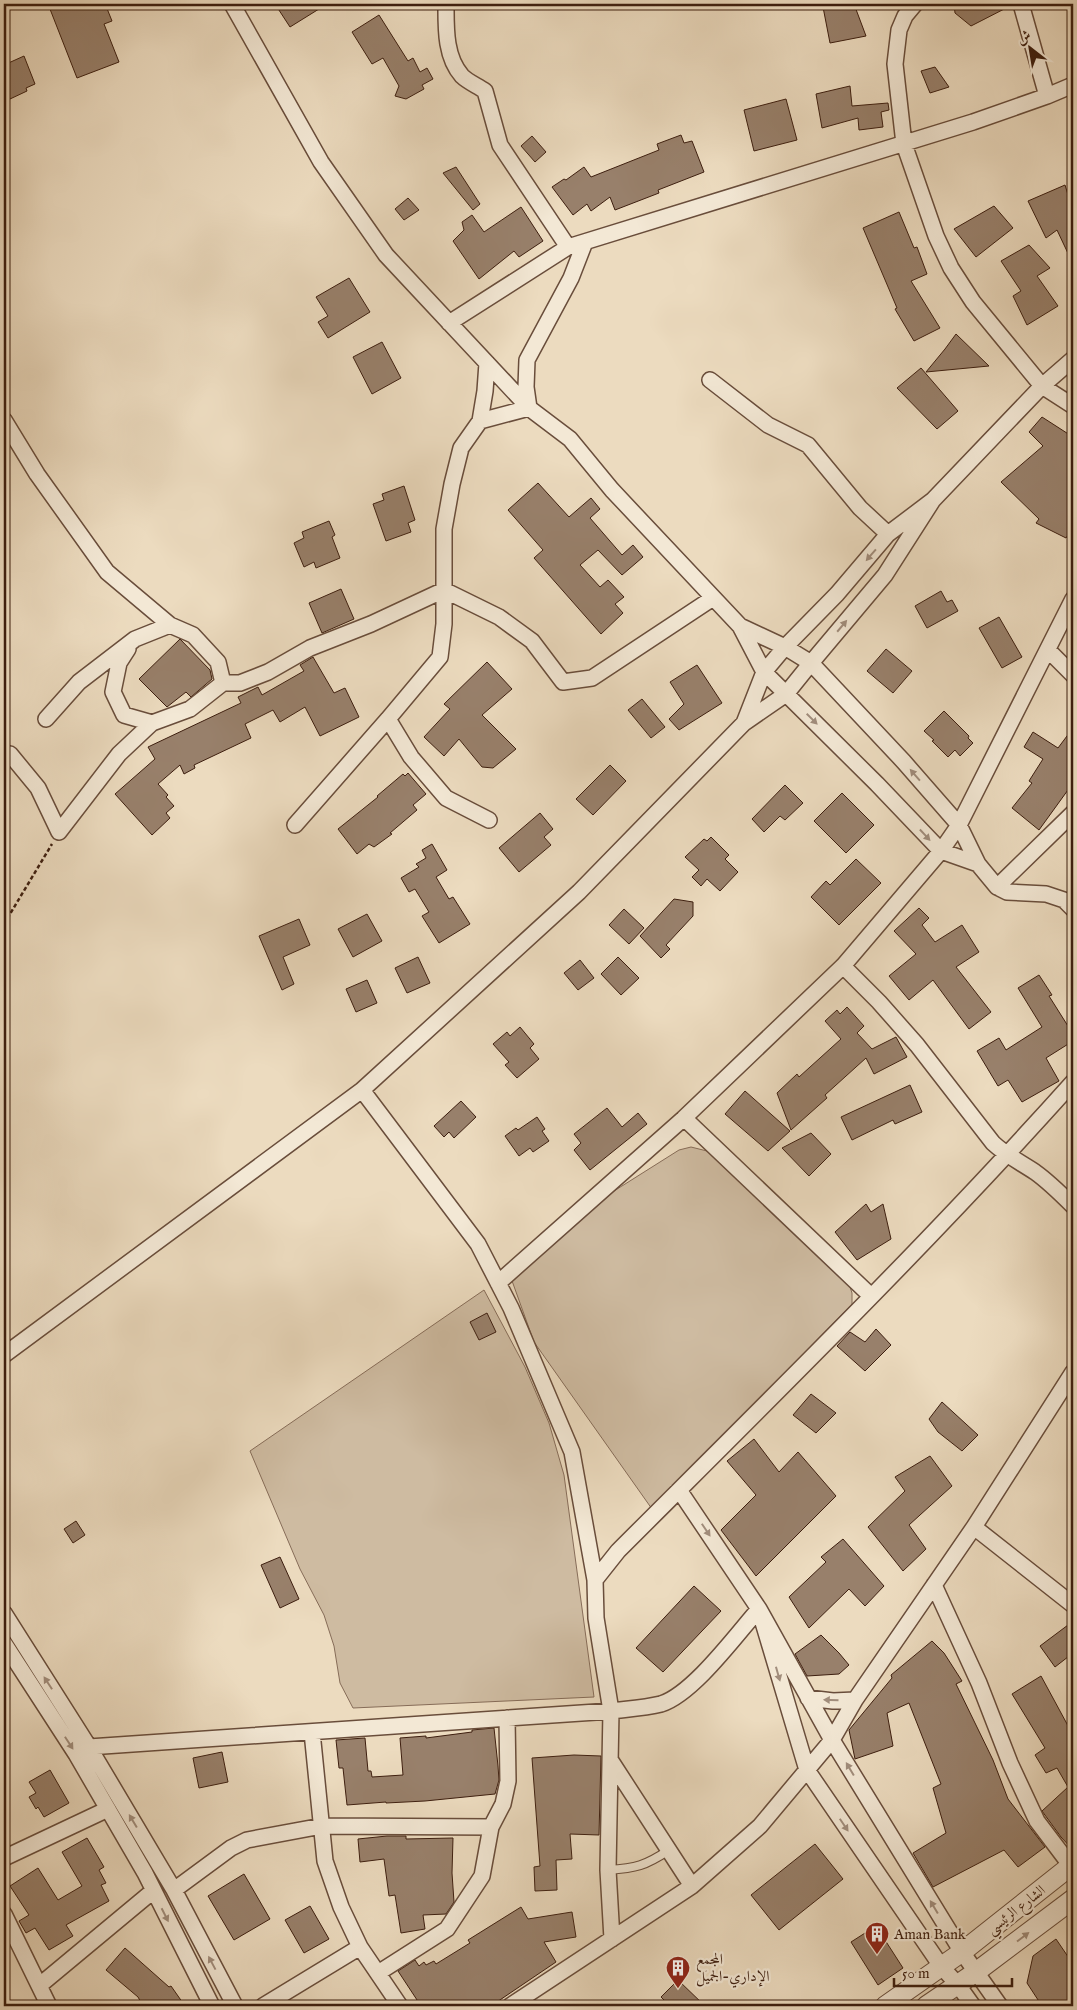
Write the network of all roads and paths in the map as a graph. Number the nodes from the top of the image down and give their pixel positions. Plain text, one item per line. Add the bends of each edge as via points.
1 (232, 4) edge
2 (446, 4) edge
3 (915, 4) edge
4 (1021, 4) edge
5 (1073, 85) edge
6 (1047, 96) junction
7 (904, 144) junction
8 (585, 242) junction
9 (568, 247) junction
10 (449, 323) junction
11 (1073, 359) edge
12 (486, 363) junction
13 (710, 380) dead end
14 (1042, 386) junction
15 (1073, 406) edge
16 (529, 408) junction
17 (4, 420) edge
18 (480, 421) junction
19 (933, 500) junction
20 (888, 534) junction
21 (444, 590) junction
22 (713, 598) junction
23 (1073, 599) edge
24 (170, 625) junction
25 (740, 626) junction
26 (135, 639) junction
27 (786, 648) junction
28 (1048, 650) junction
29 (811, 663) junction
30 (764, 672) junction
31 (1073, 675) edge
32 (223, 683) junction
33 (786, 694) junction
34 (46, 719) dead end
35 (388, 719) junction
36 (744, 722) junction
37 (152, 723) junction
38 (4, 760) edge
39 (1073, 813) edge
40 (489, 820) dead end
41 (295, 825) dead end
42 (959, 825) junction
43 (59, 832) junction
44 (941, 852) junction
45 (978, 864) junction
46 (997, 887) junction
47 (1073, 908) edge
48 (4, 924) edge
49 (843, 966) junction
50 (1073, 1082) edge
51 (362, 1090) junction
52 (684, 1118) junction
53 (1006, 1156) junction
54 (1073, 1206) edge
55 (498, 1283) junction
56 (871, 1296) junction
57 (4, 1355) edge
58 (1073, 1372) edge
59 (679, 1490) junction
60 (974, 1527) junction
61 (595, 1580) junction
62 (934, 1585) junction
63 (1073, 1605) edge
64 (759, 1609) junction
65 (4, 1613) edge
66 (4, 1644) edge
67 (808, 1698) junction
68 (855, 1700) junction
69 (611, 1711) junction
70 (507, 1718) junction
71 (312, 1732) junction
72 (832, 1740) junction
73 (89, 1747) junction
74 (611, 1761) junction
75 (806, 1770) junction
76 (108, 1810) junction
77 (322, 1826) junction
78 (491, 1827) junction
79 (669, 1850) junction
80 (4, 1858) edge
81 (1072, 1865) edge
82 (608, 1870) junction
83 (692, 1886) junction
84 (174, 1890) junction
85 (153, 1891) junction
86 (1073, 1899) edge
87 (4, 1914) edge
88 (612, 1939) junction
89 (360, 1947) junction
90 (962, 1952) junction
91 (941, 1966) junction
92 (976, 1972) junction
93 (378, 1973) junction
94 (40, 1985) junction
95 (958, 1985) junction
96 (49, 2006) edge
97 (212, 2006) edge
98 (235, 2006) edge
99 (263, 2006) edge
100 (400, 2006) edge
101 (510, 2006) edge
102 (885, 2006) edge
103 (926, 2006) edge
104 (973, 2006) edge
105 (1000, 2006) edge

1 - 10 street via 321,162 386,255
2 - 9 street via 446,28 452,61 463,77 485,91 500,145
3 - 7 street via 899,30 895,64
4 - 6 street
5 - 6 street
6 - 7 street
7 - 8 street
7 - 14 street via 936,236 951,268 973,302
8 - 9 street
8 - 16 street via 571,278 527,360
9 - 10 street
10 - 12 street
11 - 14 street
12 - 16 street
12 - 18 street
13 - 20 street via 768,425 808,445 860,508
14 - 15 street
14 - 19 street
16 - 18 street
16 - 22 street via 570,439 612,490
17 - 24 street via 37,474 107,572
18 - 21 street via 462,448 452,484 444,529
19 - 20 street
29 -> 19 street via 885,575
20 -> 27 street
21 - 22 street via 499,617 532,641 564,682 592,678
21 - 32 street via 310,648 268,672 240,683
21 - 35 street via 440,657
22 - 25 street
23 - 28 street
24 - 26 street
24 - 32 street via 194,635 218,662
25 - 27 street
25 - 30 street
26 - 34 street via 80,682
26 - 37 street via 119,663 113,692 124,716
27 - 29 street
27 - 30 street
28 - 31 street
28 - 42 street
29 - 33 street
42 -> 29 street
30 - 33 street
30 - 36 street
32 - 37 street via 190,709
33 - 36 street
33 -> 44 street
35 - 40 street via 412,756 446,798
35 - 41 street
36 - 51 street via 579,892
37 - 43 street via 119,754
38 - 43 street via 10,754 38,788
39 - 46 street
42 - 44 street
42 - 45 street
43 - 48 path
44 - 45 street
44 - 49 street
45 - 46 street
46 - 47 street via 1014,893 1046,894 1064,900
49 - 52 street
49 - 53 street via 917,1045
50 - 53 street
51 - 55 street via 478,1244
51 - 57 street
52 - 55 street
52 - 56 street
53 - 54 street via 1052,1184
53 - 56 street
55 - 61 street via 572,1452
56 - 59 street
58 - 60 street
59 - 61 street via 618,1551
59 -> 64 street
60 - 62 street
60 - 63 street
61 - 69 street via 596,1618
62 - 68 street
62 - 81 street via 1037,1821
64 - 67 street
64 - 69 street via 685,1691 660,1704
64 -> 75 street
73 -> 65 street
66 -> 76 street via 76,1754
68 -> 67 street
67 - 72 street
68 - 72 street
69 - 70 street
69 - 74 street
70 - 71 street
70 - 78 street via 508,1781
71 - 73 street
71 - 77 street
72 - 75 street
90 -> 72 street
84 -> 73 street
74 - 79 street
74 - 82 street
75 - 83 street via 760,1826
75 -> 91 street
76 - 80 street
76 - 85 street
77 - 78 street
77 - 84 street via 247,1840
77 - 89 street via 325,1862
78 - 93 street via 482,1876 447,1929
79 - 82 lane via 650,1863
79 - 83 street
81 - 90 street, الشارع الرئيسي
82 - 88 street
83 - 88 street
98 -> 84 street
85 - 94 street
85 -> 97 street
92 -> 86 street, الشارع الرئيسي
87 - 94 street
88 - 101 street
89 - 93 street
89 - 99 street
90 - 91 street, الشارع الرئيسي
90 - 92 street
91 - 95 street
91 - 102 street, الشارع الرئيسي
92 - 95 street, الشارع الرئيسي
92 - 105 street
93 - 100 street
94 - 96 street
95 - 103 street, الشارع الرئيسي
95 - 104 street

